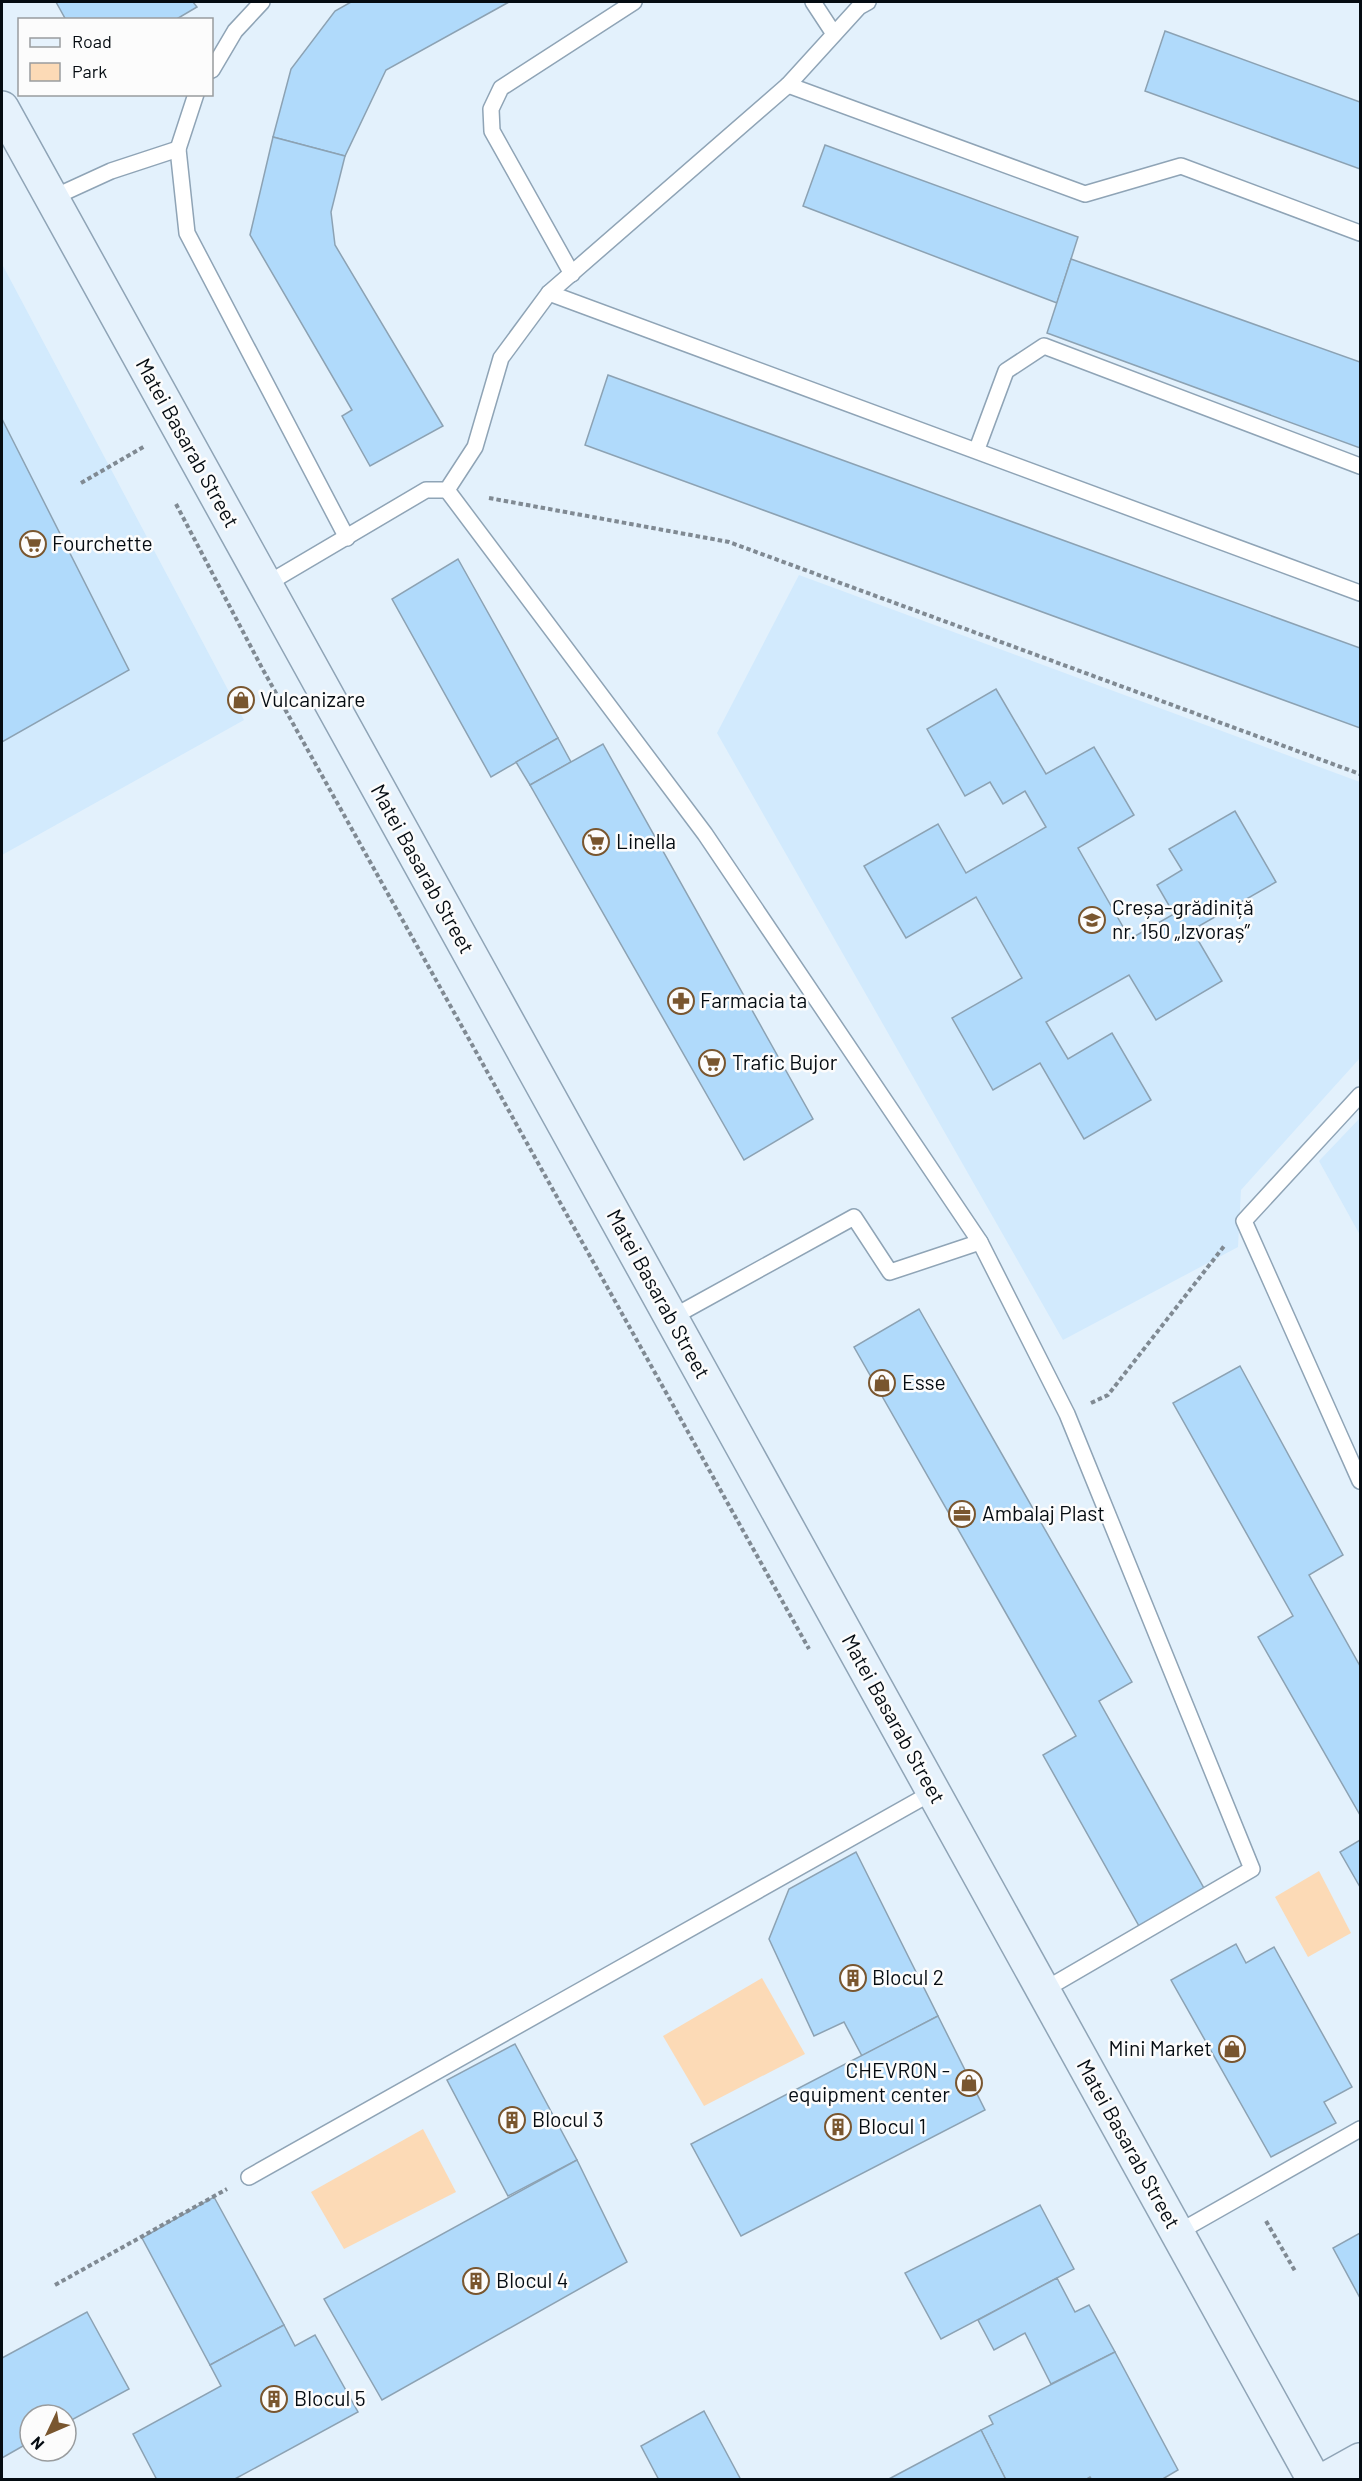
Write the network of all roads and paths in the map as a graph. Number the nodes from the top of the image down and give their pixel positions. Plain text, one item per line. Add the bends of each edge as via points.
1 (262, 2) edge
2 (634, 2) edge
3 (813, 2) edge
4 (868, 2) edge
5 (834, 34) junction
6 (213, 68) edge
7 (788, 85) junction
8 (195, 96) edge
9 (2, 108) edge
10 (178, 149) junction
11 (52, 198) junction
12 (1360, 233) edge
13 (572, 274) junction
14 (549, 293) junction
15 (139, 436) dead end
16 (144, 446) junction
17 (977, 449) junction
18 (150, 457) dead end
19 (1360, 466) edge
20 (81, 483) dead end
21 (447, 490) junction
22 (172, 497) dead end
23 (347, 538) junction
24 (266, 585) junction
25 (1360, 593) edge
26 (1360, 774) edge
27 (1360, 1095) edge
28 (1244, 1221) junction
29 (980, 1242) junction
30 (671, 1318) junction
31 (1067, 1414) junction
32 (1360, 1481) edge
33 (810, 1651) dead end
34 (933, 1791) junction
35 (1044, 1990) junction
36 (1360, 2128) edge
37 (249, 2177) joint
38 (1266, 2221) dead end
39 (1177, 2233) junction
40 (1295, 2271) dead end
41 (55, 2285) dead end
42 (1360, 2460) edge
43 (1314, 2480) edge
44 (1324, 2480) edge

1 - 6 lane via 235,31
2 - 13 lane via 501,88 491,109 492,131
3 - 5 lane
4 - 5 lane
5 - 7 lane
7 - 12 lane via 1086,194 1181,166
7 - 13 lane
8 - 10 lane
9 - 11 street, Matei Basarab Street
10 - 11 lane via 111,171
10 - 23 lane via 187,233
11 - 24 street, Matei Basarab Street
13 - 14 lane
14 - 17 lane
14 - 21 lane via 501,358 475,447
15 - 16 path
16 - 18 path
16 - 20 path
17 - 19 lane via 1006,371 1044,346
17 - 25 lane
21 - 23 lane via 426,490
21 - 26 path via 729,542
21 - 29 lane via 705,834
22 - 33 path via 268,678
23 - 24 lane
24 - 30 street, Matei Basarab Street
27 - 28 lane
28 - 31 path via 1108,1395
28 - 32 lane
29 - 30 lane via 891,1272 854,1217
29 - 31 lane
30 - 34 street, Matei Basarab Street
31 - 35 lane via 1252,1869
34 - 35 street, Matei Basarab Street
34 - 37 lane
35 - 39 street, Matei Basarab Street
36 - 39 lane
37 - 41 path
38 - 40 path
39 - 43 street, Matei Basarab Street
42 - 44 street

